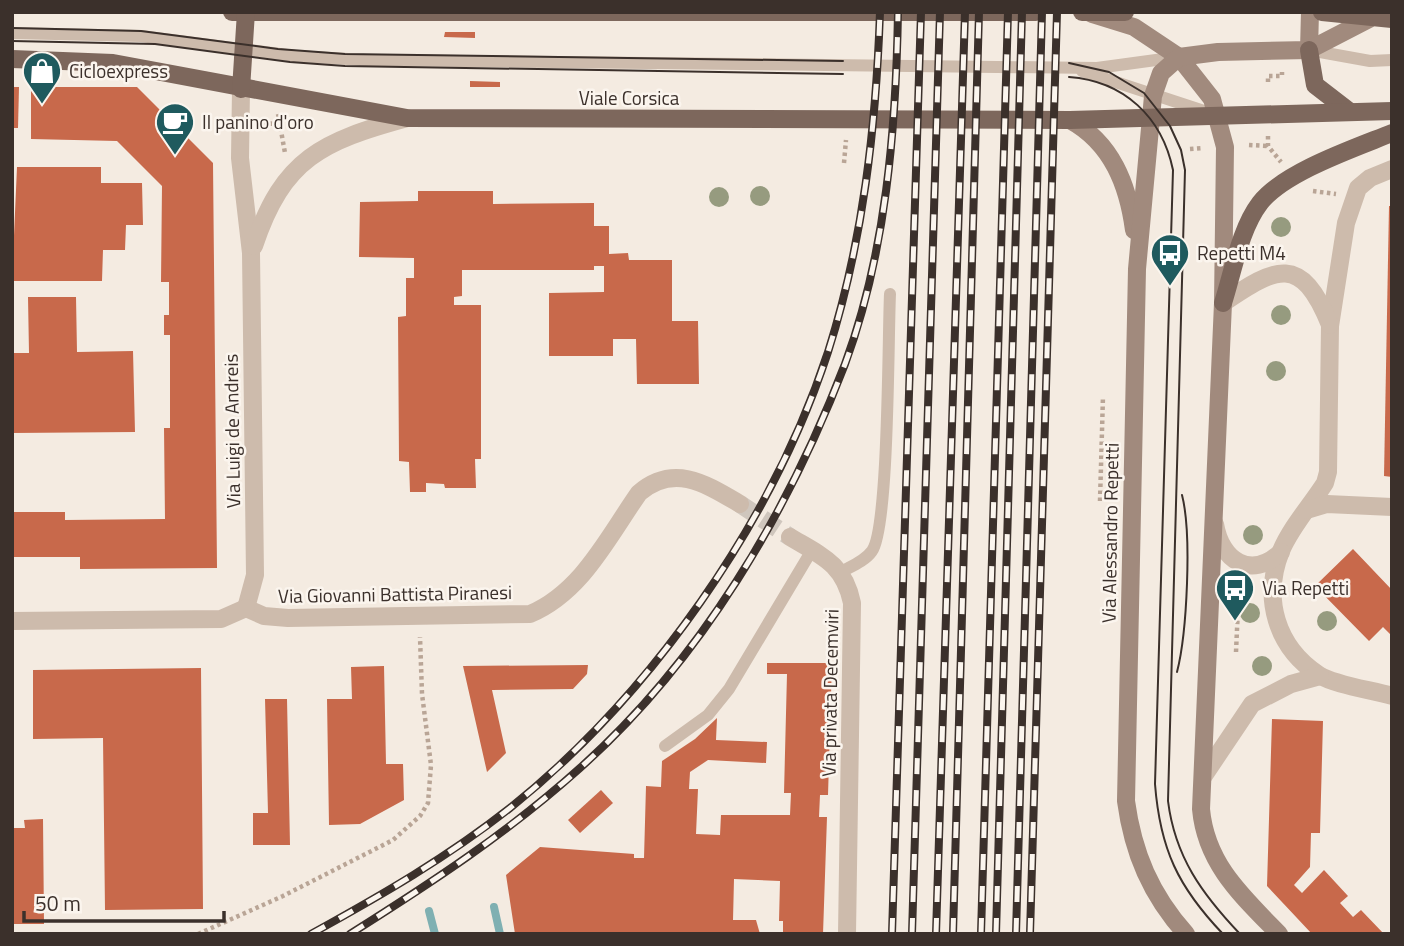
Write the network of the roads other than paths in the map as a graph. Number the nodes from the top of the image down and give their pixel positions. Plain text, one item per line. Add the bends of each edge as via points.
1 (232, 12) edge
2 (246, 12) edge
3 (1036, 12) edge
4 (1082, 12) edge
5 (1089, 12) edge
6 (1125, 12) edge
7 (1310, 12) edge
8 (1322, 12) edge
9 (340, 13) edge
10 (586, 13) edge
11 (828, 13) edge
12 (1369, 19) junction
13 (1392, 19) edge
14 (12, 33) edge
15 (244, 48) junction
16 (1310, 50) junction
17 (1179, 57) junction
18 (12, 59) edge
19 (1392, 60) edge
20 (1071, 68) junction
21 (241, 89) junction
22 (1153, 96) junction
23 (1392, 111) edge
24 (1350, 112) junction
25 (1218, 116) junction
26 (407, 117) junction
27 (1151, 117) junction
28 (1070, 120) junction
29 (1392, 133) edge
30 (1392, 169) edge
31 (251, 253) junction
32 (1137, 269) junction
33 (890, 294) dead end
34 (1223, 303) junction
35 (1330, 326) junction
36 (740, 504) tunnel mouth
37 (1392, 507) edge
38 (1304, 515) junction
39 (1214, 517) junction
40 (790, 537) tunnel mouth
41 (812, 550) junction
42 (1281, 552) junction
43 (841, 572) junction
44 (246, 608) junction
45 (12, 621) edge
46 (1320, 676) junction
47 (1392, 696) edge
48 (665, 746) dead end
49 (1203, 777) junction
50 (847, 934) edge
51 (1186, 934) edge
52 (1279, 934) edge

1 - 2 main road
2 - 9 main road
2 - 15 main road
3 - 11 main road
4 - 5 main road
5 - 6 main road
5 - 17 main road via 1134,27
7 - 16 main road
8 - 12 main road
9 - 10 main road
10 - 11 main road
12 - 13 main road
12 - 16 main road
14 - 15 lane, Viale Corsica via 153,36
15 - 20 lane, Viale Corsica via 348,59
15 - 21 main road
16 - 17 main road
16 - 19 lane via 1370,61
16 - 24 main road via 1315,85
17 - 20 lane
17 - 22 main road via 1161,73
17 - 25 main road via 1201,82
18 - 21 main road via 89,60
20 - 22 lane
21 - 26 main road
21 - 31 street via 240,159
22 - 25 lane
22 - 27 main road, Via Alessandro Repetti
23 - 24 main road, Viale Corsica
24 - 25 main road, Viale Corsica
25 - 27 main road, Viale Corsica
25 - 34 main road via 1225,147
26 - 28 main road, Viale Corsica
26 - 31 street, Viale Corsica via 335,140 307,159 265,211
27 - 28 main road, Viale Corsica
27 - 32 main road, Via Alessandro Repetti
28 - 32 main road via 1101,142 1119,173 1132,213
29 - 34 main road via 1291,178 1260,202
30 - 35 street via 1364,183 1351,204
31 - 44 street, Via Luigi de Andreis via 255,575
32 - 51 main road, Via Alessandro Repetti via 1126,801 1142,867 1162,906
33 - 43 lane via 878,537 872,550
34 - 35 street via 1262,276 1289,273 1314,290
34 - 39 main road
35 - 38 street via 1328,471
36 - 44 street, Via Giovanni Battista Piranesi via 696,480 678,476 650,484 576,583 530,614 288,618 264,616
37 - 38 street via 1327,504
38 - 42 street
39 - 42 street via 1218,541 1241,564 1264,564
39 - 49 main road
40 - 41 street
41 - 43 street
41 - 48 lane via 729,689 708,715
42 - 46 street via 1273,590 1275,618 1295,654
43 - 50 street, Via privata Decemviri via 848,584 853,621
44 - 45 street via 220,619
46 - 47 street
46 - 49 street via 1291,684 1252,704
49 - 52 main road via 1206,844 1232,883

